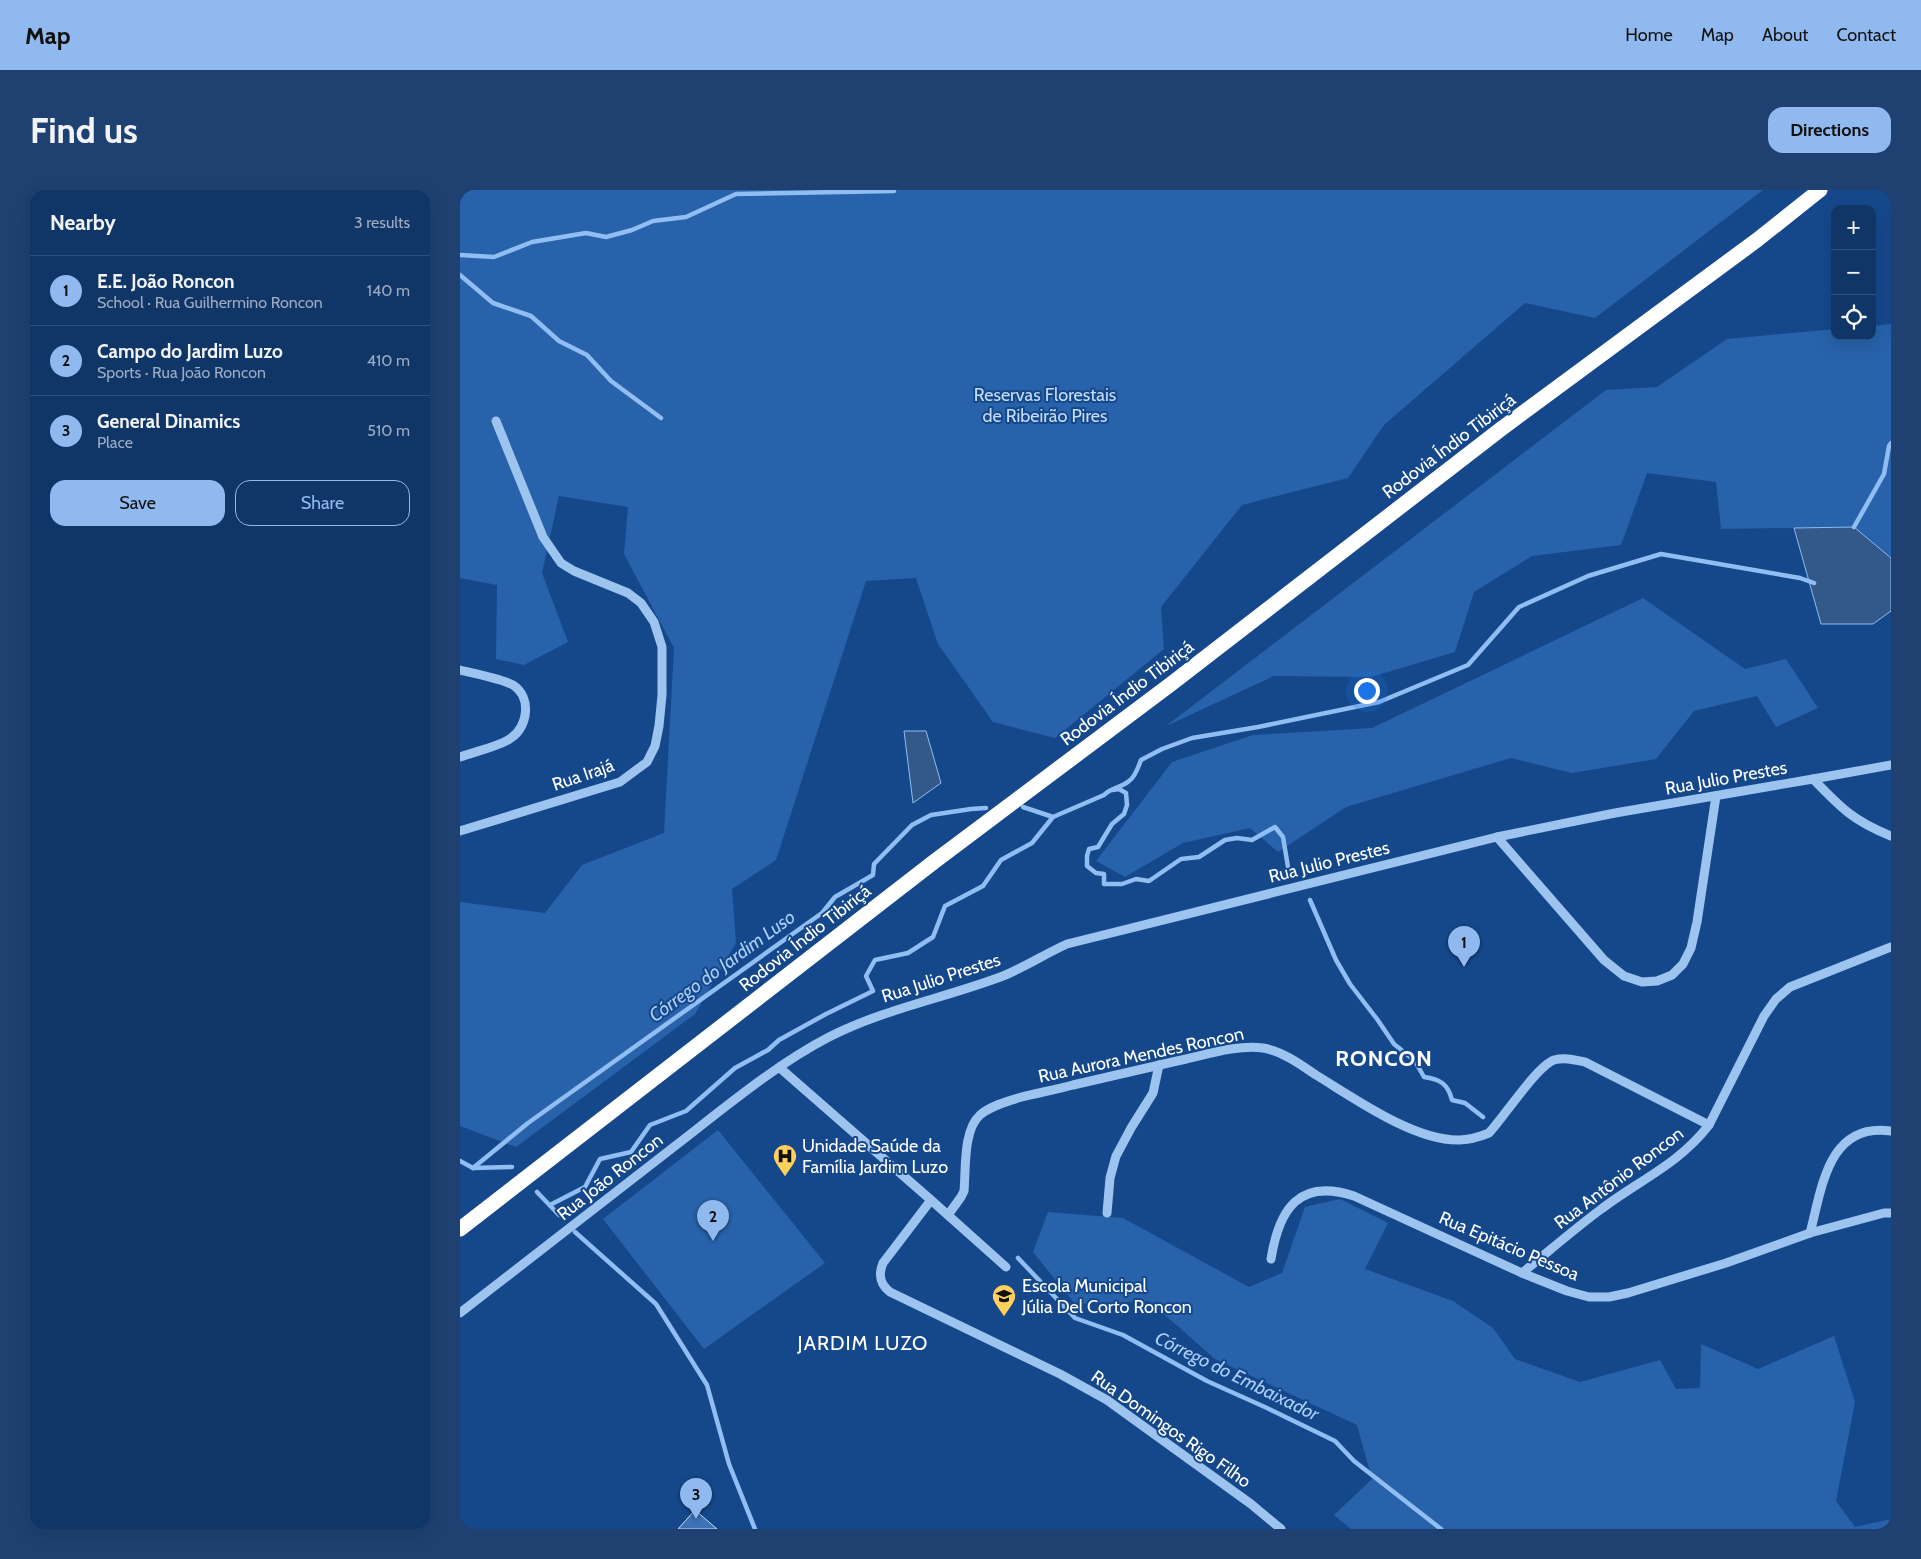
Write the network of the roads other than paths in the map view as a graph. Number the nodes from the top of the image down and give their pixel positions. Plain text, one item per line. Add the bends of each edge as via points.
1 (1820, 190) edge
2 (496, 421) dead end
3 (460, 670) edge
4 (460, 757) edge
5 (1891, 765) edge
6 (1813, 779) junction
7 (1716, 796) junction
8 (460, 831) edge
9 (1891, 836) edge
10 (1497, 837) junction
11 (1891, 947) edge
12 (1159, 1065) junction
13 (780, 1068) junction
14 (1709, 1125) junction
15 (1891, 1131) edge
16 (931, 1200) junction
17 (1891, 1212) edge
18 (1107, 1213) dead end
19 (948, 1215) junction
20 (460, 1229) edge
21 (1810, 1233) junction
22 (1271, 1259) dead end
23 (1006, 1267) dead end
24 (1522, 1273) junction
25 (460, 1313) edge
26 (1281, 1529) edge

1 - 20 highway, Rodovia Índio Tibiriçá via 935,861
2 - 8 street, Rua Irajá via 542,537 561,562 574,571 628,593 641,603 654,622 662,647 662,695 655,746 646,762 620,782
3 - 4 street via 513,685 522,695 526,716 522,728 511,739
5 - 6 street
6 - 7 street, Rua Julio Prestes
6 - 9 street, Rua Julio Prestes via 1845,812 1862,824
7 - 10 street, Rua Julio Prestes
7 - 10 street via 1691,948 1683,964 1672,975 1657,981 1642,982 1624,976 1604,960
10 - 13 street, Rua Julio Prestes via 1067,944 1002,976 865,1021 829,1037
11 - 14 street, Rua Antônio Roncon via 1790,987 1776,998
12 - 14 street, Rua Aurora Mendes Roncon via 1223,1051 1262,1048 1276,1051 1363,1104 1417,1131 1441,1139 1460,1140 1488,1133 1542,1068 1554,1060 1569,1058 1585,1062
12 - 18 street via 1154,1093 1116,1156
12 - 19 street, Rua Aurora Mendes Roncon via 1019,1098 981,1115 969,1135 964,1191
13 - 16 street
13 - 25 street, Rua João Roncon
14 - 24 street, Rua Antônio Roncon via 1677,1158 1601,1209
15 - 21 street via 1864,1132 1847,1140 1835,1153 1826,1170
16 - 19 street
16 - 26 street, Rua Domingos Rigo Filho via 883,1263 880,1280 884,1287 1107,1400
17 - 21 street, Rua Epitácio Pessoa
19 - 23 street
21 - 24 street, Rua Epitácio Pessoa via 1609,1297 1566,1291
22 - 24 street, Rua Epitácio Pessoa via 1274,1240 1290,1207 1302,1196 1321,1190 1338,1190

